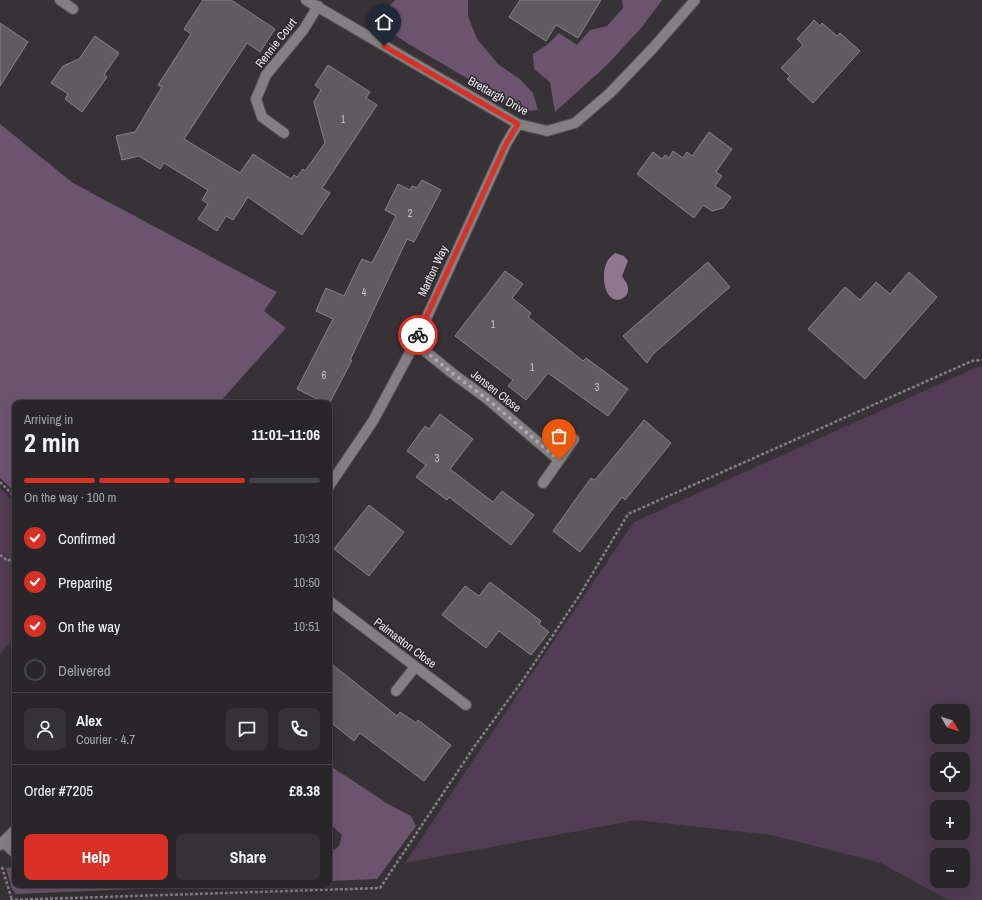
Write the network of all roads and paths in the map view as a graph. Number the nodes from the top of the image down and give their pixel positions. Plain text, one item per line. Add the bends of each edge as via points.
1 (60, 0) edge
2 (306, 0) edge
3 (695, 0) edge
4 (318, 6) junction
5 (72, 9) dead end
6 (518, 124) junction
7 (284, 133) dead end
8 (415, 343) junction
9 (982, 360) edge
10 (574, 439) dead end
11 (559, 460) junction
12 (0, 482) edge
13 (332, 482) edge
14 (543, 483) dead end
15 (12, 493) edge
16 (0, 554) edge
17 (12, 558) edge
18 (332, 603) edge
19 (415, 666) junction
20 (396, 692) dead end
21 (466, 705) dead end
22 (12, 833) edge
23 (1, 844) edge
24 (12, 851) edge
25 (0, 861) edge
26 (11, 900) edge

1 - 5 street
2 - 4 street, Brettargh Drive
3 - 6 street, Brettargh Drive via 610,93 575,123 547,131
4 - 6 street, Brettargh Drive
4 - 7 street, Rennie Court via 304,29 266,75 256,99 262,117
6 - 8 street, Marlton Way via 506,144
8 - 11 street, Jensen Close via 486,398
8 - 13 street, Marlton Way via 373,421
9 - 26 path via 972,361 628,514 525,677 474,747 380,888
10 - 11 street
11 - 14 street
12 - 15 path
16 - 17 path via 8,561
18 - 19 street, Palmaston Close
19 - 20 street
19 - 21 street, Palmaston Close
22 - 23 street
23 - 24 street
25 - 26 path

